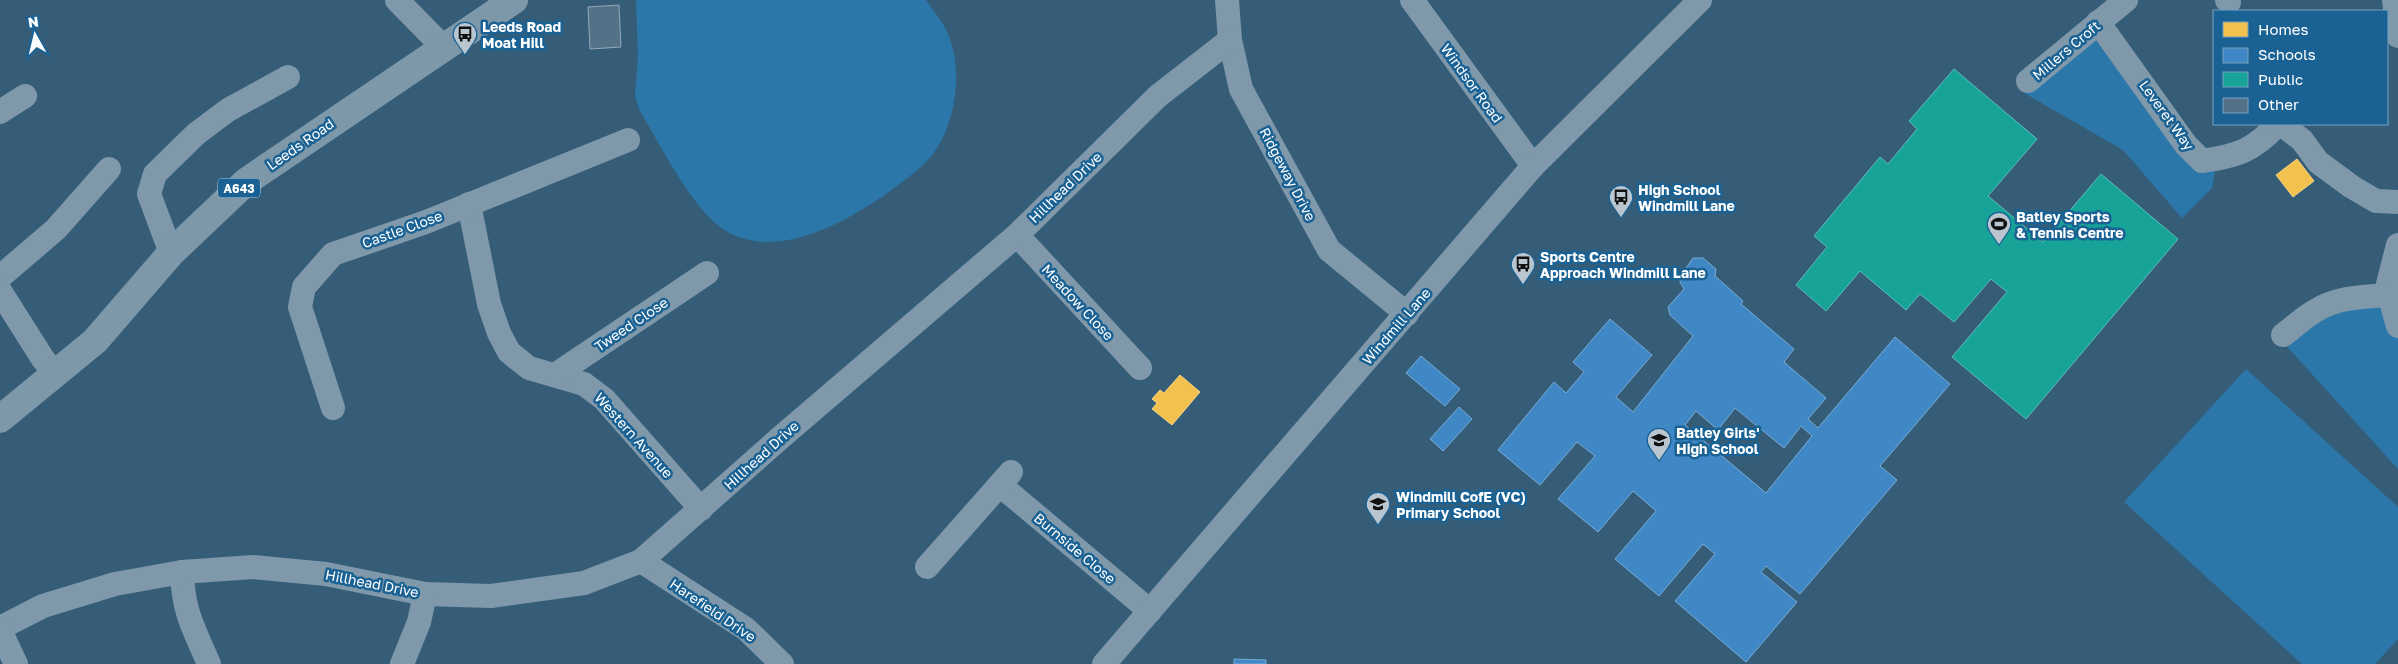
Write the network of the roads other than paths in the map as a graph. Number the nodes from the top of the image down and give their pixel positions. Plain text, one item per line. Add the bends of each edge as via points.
1 (397, 0) edge
2 (514, 0) edge
3 (1226, 0) edge
4 (1412, 0) edge
5 (1700, 0) edge
6 (2126, 0) edge
7 (2394, 0) edge
8 (2098, 22) junction
9 (2398, 36) edge
10 (1230, 40) junction
11 (444, 48) junction
12 (288, 77) dead end
13 (2028, 81) dead end
14 (25, 96) dead end
15 (0, 112) edge
16 (2279, 125) edge
17 (2281, 125) edge
18 (628, 140) dead end
19 (1533, 166) junction
20 (109, 169) dead end
21 (2398, 202) edge
22 (469, 204) junction
23 (1017, 235) junction
24 (171, 253) junction
25 (2397, 256) edge
26 (707, 273) dead end
27 (0, 277) edge
28 (0, 291) edge
29 (2388, 295) junction
30 (1407, 314) junction
31 (2398, 326) edge
32 (2283, 335) dead end
33 (1140, 368) dead end
34 (56, 374) junction
35 (555, 375) junction
36 (333, 408) dead end
37 (0, 419) edge
38 (701, 508) junction
39 (641, 562) junction
40 (927, 568) dead end
41 (182, 572) junction
42 (424, 594) junction
43 (1150, 611) junction
44 (0, 629) edge
45 (16, 664) edge
46 (209, 664) edge
47 (402, 664) edge
48 (782, 664) edge
49 (1104, 664) edge

1 - 11 street
2 - 11 main road, Leeds Road / A643
3 - 10 street, Ridgeway Drive
4 - 19 street, Windsor Road
5 - 19 street, Windmill Lane
6 - 8 street, Millers Croft
7 - 9 street
8 - 13 street, Millers Croft
8 - 16 street, Leveret Way via 2186,145 2202,161 2230,157 2246,150
10 - 23 street, Hillhead Drive via 1158,96
10 - 30 street, Ridgeway Drive via 1241,89 1329,250
11 - 24 main road, Leeds Road / A643 via 247,181
12 - 24 street via 228,110 196,134 155,174 149,194
14 - 15 street
17 - 21 street, Leveret Way via 2302,140 2318,162 2352,186 2376,201
18 - 22 street, Castle Close
19 - 30 street, Windmill Lane
20 - 27 street via 56,229
22 - 35 street, Western Avenue via 489,304 499,333 509,352 529,368
22 - 36 street, Castle Close via 333,254 304,287 300,307
23 - 33 street, Meadow Close
23 - 38 street, Hillhead Drive
24 - 34 main road, Leeds Road / A643 via 95,341
25 - 29 street via 2387,288
26 - 35 street, Tweed Close
28 - 34 street
29 - 31 street
29 - 32 street via 2330,303
30 - 43 street, Windmill Lane
34 - 37 main road, Leeds Road / A643
35 - 38 street, Western Avenue via 584,384 604,399
38 - 39 street, Hillhead Drive
39 - 42 street, Hillhead Drive via 584,583 491,596
39 - 48 street, Harefield Drive via 746,629
40 - 43 street, Burnside Close via 1006,479
41 - 42 street, Hillhead Drive via 253,567 326,574
41 - 44 street, Hillhead Drive via 115,584 43,606
41 - 46 street via 186,612
42 - 47 street via 419,622
43 - 49 street, Windmill Lane
44 - 45 street

